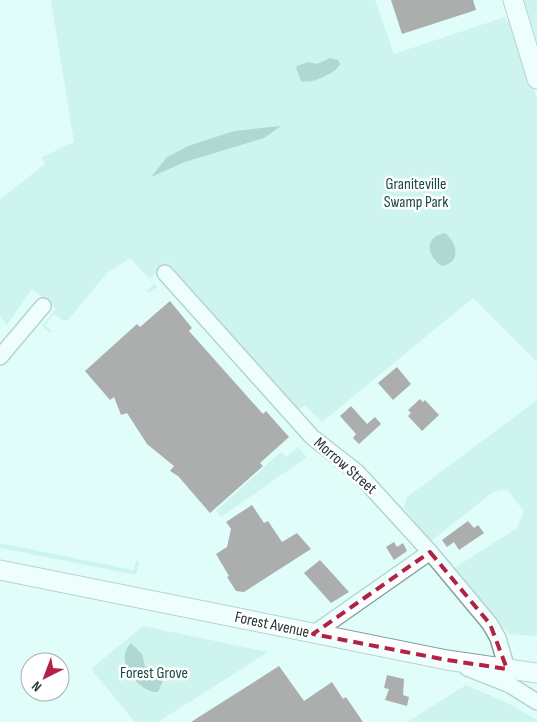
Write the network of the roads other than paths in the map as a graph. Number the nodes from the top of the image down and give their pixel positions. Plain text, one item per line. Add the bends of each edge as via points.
1 (513, 0) edge
2 (537, 79) edge
3 (165, 273) dead end
4 (43, 306) dead end
5 (0, 357) edge
6 (430, 552) junction
7 (0, 570) edge
8 (313, 634) junction
9 (447, 660) junction
10 (507, 669) junction
11 (537, 674) edge
12 (537, 702) edge

1 - 2 main road
3 - 6 street, Morrow Street via 312,437 358,472
4 - 5 street
6 - 8 street
6 - 10 street, Morrow Street via 490,624 498,638
7 - 8 main road, Forest Avenue
8 - 9 main road, Forest Avenue
9 - 10 main road
9 - 12 street, Forest Avenue via 502,681
10 - 11 main road

